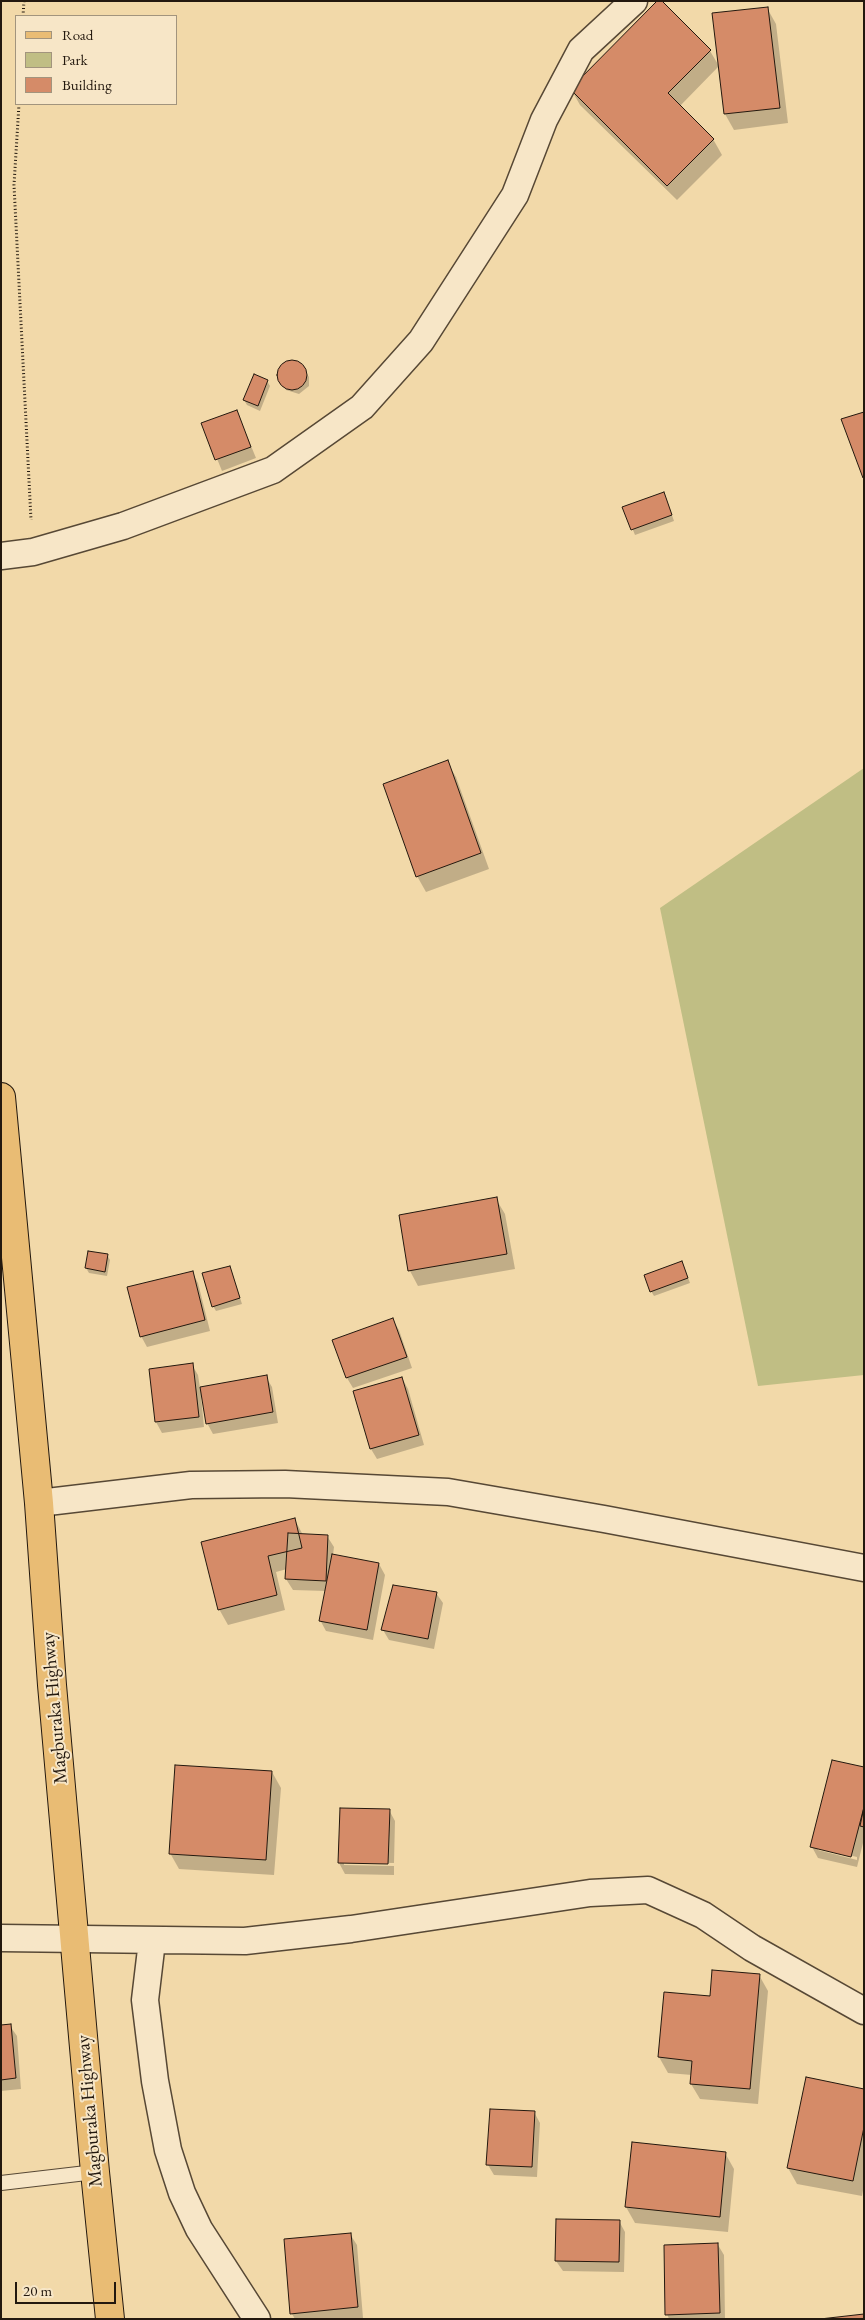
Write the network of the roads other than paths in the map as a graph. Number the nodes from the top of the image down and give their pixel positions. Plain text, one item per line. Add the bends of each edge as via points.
1 (634, 1) edge
2 (1, 556) edge
3 (1, 1097) edge
4 (39, 1504) junction
5 (864, 1568) edge
6 (1, 1938) edge
7 (75, 1940) junction
8 (152, 1941) junction
9 (864, 2011) edge
10 (95, 2172) junction
11 (1, 2183) edge
12 (110, 2319) edge
13 (257, 2319) edge

1 - 2 street via 581,50 544,120 515,195 421,341 362,407 273,470 124,526 33,552
3 - 4 main road, Magburaka Highway
4 - 5 street via 191,1485 285,1484 448,1492
4 - 7 main road, Magburaka Highway
6 - 7 street
7 - 8 street
7 - 10 main road, Magburaka Highway
8 - 9 street via 245,1941 361,1928 590,1893 648,1890 703,1915 752,1948
8 - 13 street via 145,2000 168,2150 182,2193 199,2229
10 - 11 lane
10 - 12 main road, Magburaka Highway

